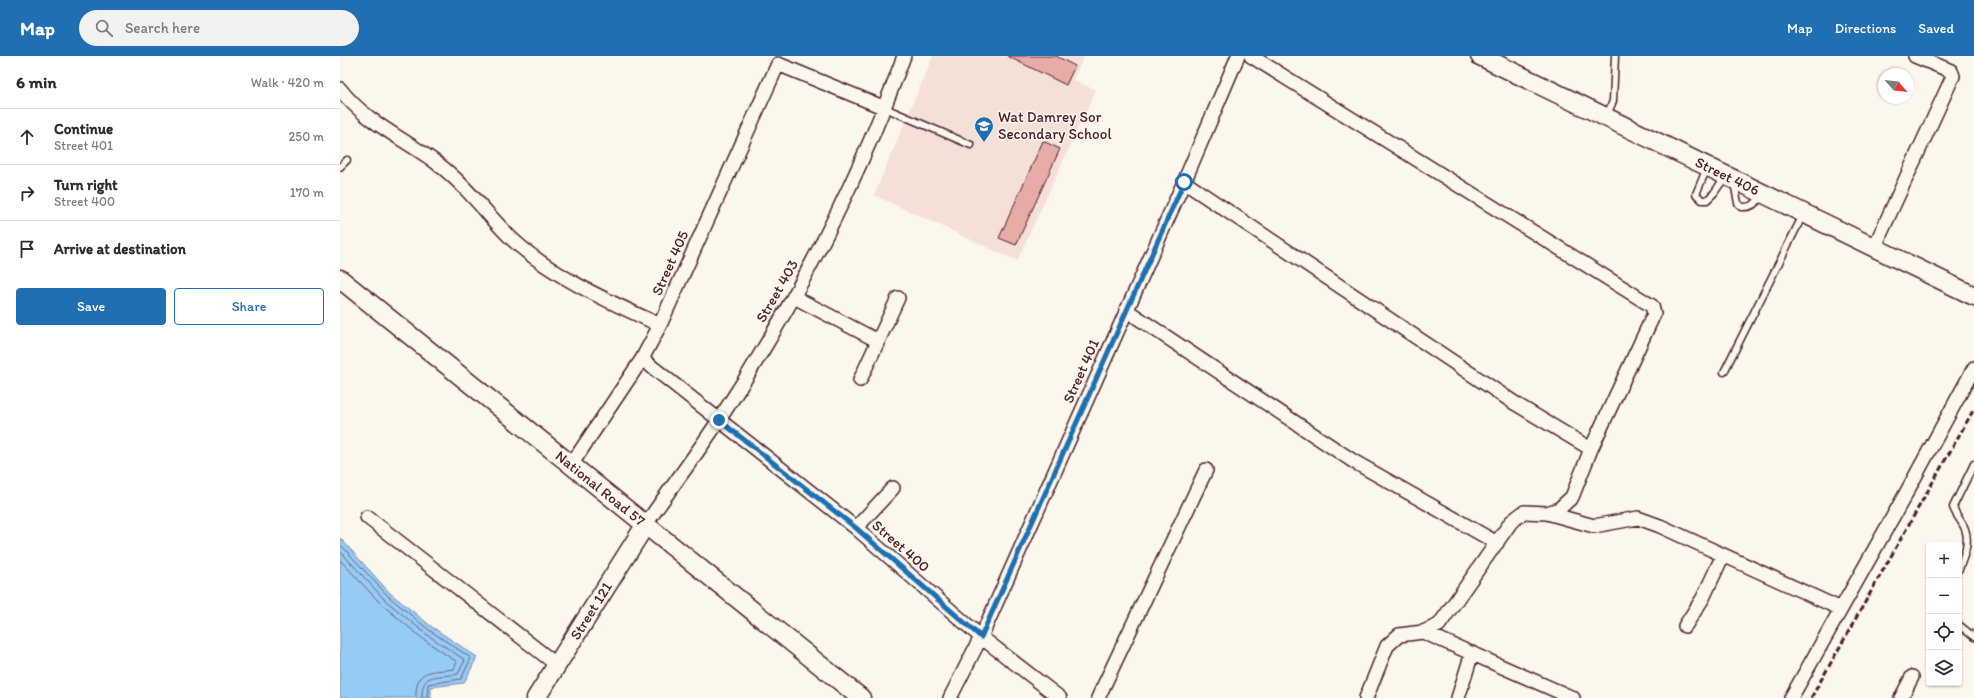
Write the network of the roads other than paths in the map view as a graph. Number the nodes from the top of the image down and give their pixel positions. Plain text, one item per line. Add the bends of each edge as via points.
1 (904, 56) edge
2 (1238, 56) edge
3 (1251, 56) edge
4 (1480, 56) edge
5 (1615, 56) edge
6 (1915, 56) edge
7 (779, 60) edge
8 (340, 89) edge
9 (885, 108) junction
10 (1606, 117) junction
11 (971, 145) dead end
12 (348, 160) dead end
13 (1707, 166) junction
14 (340, 167) edge
15 (1730, 178) junction
16 (1184, 182) junction
17 (1803, 213) junction
18 (1874, 248) junction
19 (340, 279) edge
20 (1974, 296) edge
21 (794, 297) junction
22 (898, 298) dead end
23 (1126, 310) junction
24 (660, 325) junction
25 (878, 341) junction
26 (642, 359) junction
27 (1974, 368) edge
28 (1724, 372) dead end
29 (860, 380) dead end
30 (719, 420) junction
31 (1591, 448) junction
32 (1974, 464) edge
33 (571, 465) junction
34 (1206, 470) dead end
35 (893, 488) dead end
36 (1547, 514) junction
37 (366, 517) dead end
38 (646, 524) junction
39 (856, 528) junction
40 (1496, 543) junction
41 (1723, 555) junction
42 (1962, 562) edge
43 (1842, 609) junction
44 (1685, 626) dead end
45 (1962, 628) edge
46 (1423, 632) junction
47 (981, 637) junction
48 (1974, 638) edge
49 (1472, 653) junction
50 (557, 665) junction
51 (1912, 677) dead end
52 (536, 698) edge
53 (861, 698) edge
54 (950, 698) edge
55 (1060, 698) edge
56 (1098, 698) edge
57 (1366, 698) edge
58 (1458, 698) edge
59 (1573, 698) edge
60 (1791, 698) edge
61 (1901, 698) edge

1 - 9 street, Street 403
2 - 16 street, Street 401
3 - 31 street via 1652,306 1654,314
4 - 10 street, Street 406
5 - 10 lane via 1613,101
6 - 18 street via 1951,71 1953,76
7 - 9 street
7 - 24 street, Street 405
8 - 24 street via 361,112 462,183 513,240 536,259 586,289
9 - 11 lane
9 - 21 street, Street 403 via 828,232
10 - 13 street, Street 406
12 - 14 lane
13 - 15 street, Street 406
13 - 15 lane via 1696,194 1702,200 1707,200
15 - 17 street, Street 406
16 - 23 street, Street 401
16 - 31 street via 1516,404
17 - 18 street, Street 406
17 - 28 lane
18 - 20 street, Street 406
19 - 33 street, National Road 57
21 - 25 street
21 - 30 street, Street 403
22 - 25 street
23 - 40 street via 1353,461
23 - 47 street, Street 401
24 - 26 street, Street 405
25 - 29 street
26 - 30 street, Street 400
26 - 33 street, Street 405
27 - 43 street
30 - 38 street, Street 403
30 - 39 street, Street 400
31 - 36 street via 1572,497 1560,509
32 - 42 lane via 1953,507 1967,537
33 - 38 street, National Road 57
34 - 56 street
35 - 39 street
36 - 40 street via 1524,512 1511,522
36 - 41 street via 1594,526 1638,518
37 - 50 street
38 - 50 street, Street 121
38 - 53 street, National Road 57
39 - 47 street, Street 400
40 - 46 street via 1440,624
41 - 43 street
41 - 44 street via 1703,598
43 - 60 street
45 - 48 lane
46 - 49 street
46 - 57 street via 1399,635 1387,646
47 - 54 street, Street 401
47 - 55 street, Street 400
49 - 58 street
49 - 59 street
50 - 52 street, Street 121
51 - 61 street

